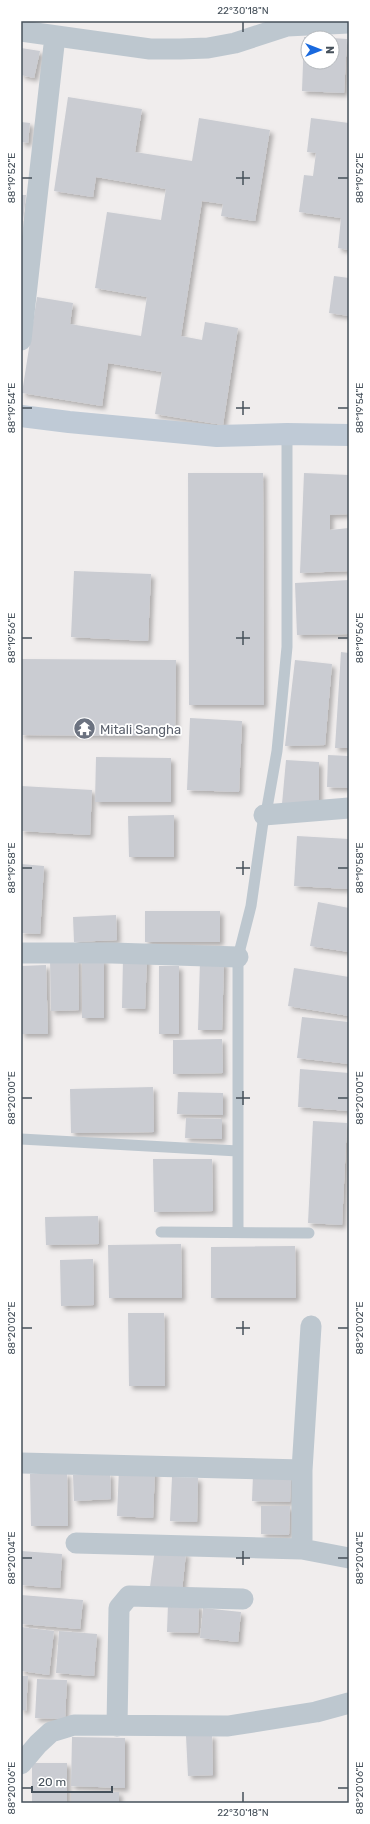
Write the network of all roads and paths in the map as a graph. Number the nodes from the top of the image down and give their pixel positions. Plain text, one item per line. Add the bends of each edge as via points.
1 (341, 23) edge
2 (21, 31) edge
3 (55, 36) junction
4 (21, 340) edge
5 (21, 416) edge
6 (287, 434) junction
7 (349, 435) edge
8 (349, 808) edge
9 (264, 815) junction
10 (21, 953) edge
11 (238, 957) junction
12 (21, 1139) edge
13 (238, 1151) junction
14 (161, 1232) dead end
15 (238, 1232) junction
16 (309, 1233) dead end
17 (310, 1326) dead end
18 (21, 1463) edge
19 (302, 1470) junction
20 (76, 1543) dead end
21 (302, 1549) junction
22 (349, 1558) edge
23 (243, 1599) dead end
24 (349, 1703) edge
25 (117, 1726) junction
26 (21, 1764) edge

1 - 3 street via 287,26 235,43 208,48 150,49
2 - 3 street
3 - 4 street
5 - 6 street via 217,436
6 - 7 street
6 - 9 lane via 287,647 277,751
8 - 9 street
9 - 11 lane via 251,906
10 - 11 street via 112,952
11 - 13 lane
12 - 13 lane
13 - 15 lane
14 - 15 lane
15 - 16 lane
17 - 19 street
18 - 19 street
19 - 21 street
20 - 21 street
21 - 22 street
23 - 25 street via 129,1596 120,1608
24 - 25 street via 316,1712 228,1726
25 - 26 street via 74,1725 51,1732

